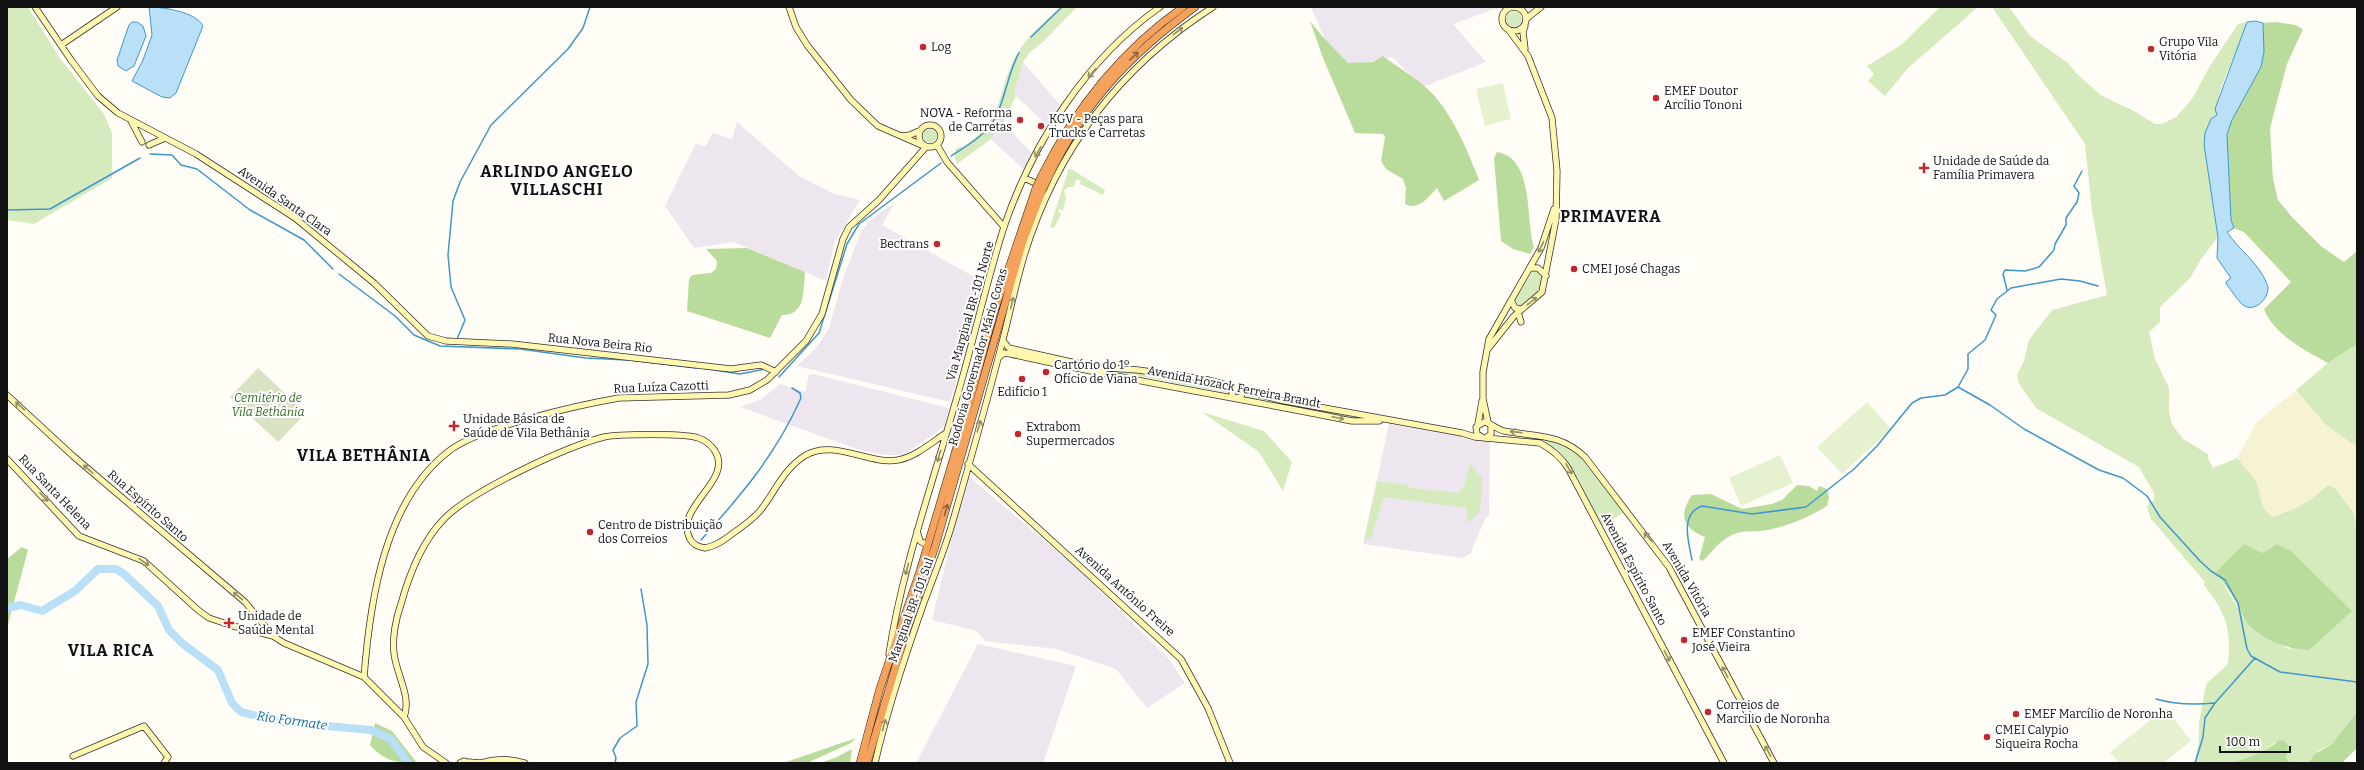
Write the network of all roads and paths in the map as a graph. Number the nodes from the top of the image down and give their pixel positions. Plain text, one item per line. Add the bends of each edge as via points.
1 (35, 7) edge
2 (117, 7) edge
3 (789, 7) edge
4 (1160, 7) edge
5 (1183, 7) edge
6 (1195, 7) edge
7 (1213, 7) edge
8 (1527, 7) edge
9 (1541, 7) edge
10 (1518, 8) edge
11 (1526, 22) junction
12 (1508, 30) junction
13 (61, 45) junction
14 (1528, 56) junction
15 (131, 120) junction
16 (922, 129) junction
17 (899, 136) junction
18 (164, 138) junction
19 (142, 142) dead end
20 (149, 145) dead end
21 (937, 145) junction
22 (926, 147) junction
23 (1045, 177) junction
24 (1024, 178) junction
25 (1043, 189) junction
26 (1556, 197) junction
27 (1004, 227) junction
28 (1530, 268) junction
29 (1546, 276) junction
30 (1511, 300) junction
31 (1520, 311) junction
32 (1521, 322) dead end
33 (421, 331) joint
34 (1003, 341) junction
35 (1487, 350) junction
36 (999, 357) junction
37 (1078, 364) junction
38 (1072, 368) junction
39 (776, 372) junction
40 (1238, 388) junction
41 (7, 395) edge
42 (1236, 398) junction
43 (1483, 399) junction
44 (1397, 422) junction
45 (1489, 423) junction
46 (1477, 426) junction
47 (946, 434) junction
48 (1466, 434) junction
49 (1484, 438) junction
50 (7, 459) edge
51 (968, 464) junction
52 (917, 531) junction
53 (946, 543) junction
54 (927, 545) dead end
55 (935, 547) dead end
56 (266, 632) junction
57 (888, 666) junction
58 (364, 677) junction
59 (404, 717) junction
60 (73, 756) dead end
61 (468, 762) edge
62 (164, 763) edge
63 (446, 763) edge
64 (460, 763) edge
65 (480, 763) edge
66 (525, 763) edge
67 (860, 763) edge
68 (866, 763) edge
69 (875, 763) edge
70 (1230, 763) edge
71 (1724, 763) edge
72 (1774, 763) edge

1 - 13 street, Avenida Santa Clara
2 - 13 street
3 - 17 street via 800,35 838,86 875,123
4 -> 24 street, Via Marginal BR-101 Norte via 1112,49 1082,84 1052,127
5 - 23 highway, Rodovia Governador Mário Covas via 1132,49 1088,97 1056,146
23 -> 6 highway, Rodovia Governador Mário Covas via 1106,84 1147,44
25 -> 7 street, Marginal BR-101 Sul via 1100,106 1129,74 1176,32
8 - 10 street
9 - 11 street
10 - 11 street via 1525,14
10 - 12 street via 1513,7 1504,12 1502,22
11 - 12 street via 1518,31
11 - 14 street via 1524,39
12 - 14 street
13 - 15 street, Avenida Santa Clara via 98,96
14 - 26 street via 1550,110 1555,133
15 - 18 street, Avenida Santa Clara
15 - 19 street
16 - 17 street via 910,136
16 - 21 street via 930,125 938,129 941,137
16 - 22 street via 920,140
17 - 22 street
18 - 20 street
18 - 33 street, Avenida Santa Clara via 196,154 295,218 374,283
21 - 22 street
21 - 27 street via 947,162
22 - 39 street, Rua Luíza Cazotti via 879,200 849,227 843,239 820,318 806,341
23 - 25 highway, Rodovia Governador Mário Covas, bridge
24 - 25 street
24 - 27 street, Via Marginal BR-101 Norte
34 -> 25 street, Marginal BR-101 Sul
25 - 57 highway, Rodovia Governador Mário Covas via 994,312 925,556
68 -> 25 highway, Rodovia Governador Mário Covas via 935,547 1022,241
26 -> 28 street via 1549,230
26 - 29 street via 1556,219
27 - 47 street, Via Marginal BR-101 Norte
28 - 29 street via 1538,268
28 - 30 street
31 -> 29 street via 1539,295
30 - 31 street via 1514,307
30 - 35 street via 1489,339
31 - 32 street
31 - 35 street
33 - 39 street, Rua Nova Beira Rio via 446,341 512,344 730,369 766,366
34 - 36 street, Marginal BR-101 Sul
34 - 37 street, Avenida Hozack Ferreira Brandt via 1009,348
35 - 43 street via 1483,372
36 - 38 street, Avenida Hozack Ferreira Brandt via 1004,353 1011,354
51 -> 36 street, Marginal BR-101 Sul
37 - 38 street
37 - 40 street, Avenida Hozack Ferreira Brandt via 1181,376
38 - 42 street, Avenida Hozack Ferreira Brandt
39 - 58 street, Rua Luíza Cazotti via 759,386 729,395 619,398 602,401 506,426 467,440 449,450 418,481 389,541 370,619
40 - 42 street via 1242,394
40 - 44 street, Avenida Hozack Ferreira Brandt via 1270,398
56 -> 41 street, Rua Espírito Santo via 245,602 73,456
42 -> 44 street, Avenida Hozack Ferreira Brandt via 1352,421
43 - 45 street
43 - 46 street
44 - 48 street, Avenida Hozack Ferreira Brandt
45 - 46 street
45 - 49 street via 1492,434
72 -> 45 street, Avenida Vitória via 1659,550 1585,457 1569,444 1545,436 1505,431
46 - 48 street
46 - 49 street via 1477,434
47 -> 52 street, Via Marginal BR-101 Norte
47 - 59 street via 913,455 900,460 879,461 831,450 816,451 807,455 788,470 753,519 722,542 705,548 692,542 688,525 694,508 717,472 719,462 711,446 700,438 654,435 605,437 554,456 512,476 448,514 429,538 413,570 400,604 394,647 407,702
48 - 49 street, Avenida Hozack Ferreira Brandt
49 -> 71 street, Avenida Espírito Santo via 1540,444 1563,460
50 -> 56 street, Rua Santa Helena via 79,536 144,561 209,618
51 - 53 street, Marginal BR-101 Sul
51 - 70 street, Avenida Antônio Freire via 1181,659 1208,708
52 - 54 street via 920,541
52 -> 57 street, Via Marginal BR-101 Norte via 897,604
53 - 55 street
69 -> 53 street, Marginal BR-101 Sul via 890,702
56 - 58 street, Rua Santa Helena via 284,643
57 - 67 highway, Rodovia Governador Mário Covas
58 - 59 street, Rua Santa Helena
59 - 63 street, Rua Santa Helena via 423,747
60 - 62 street via 144,726 168,757
61 - 64 street
61 - 65 street
65 - 66 street via 502,759

